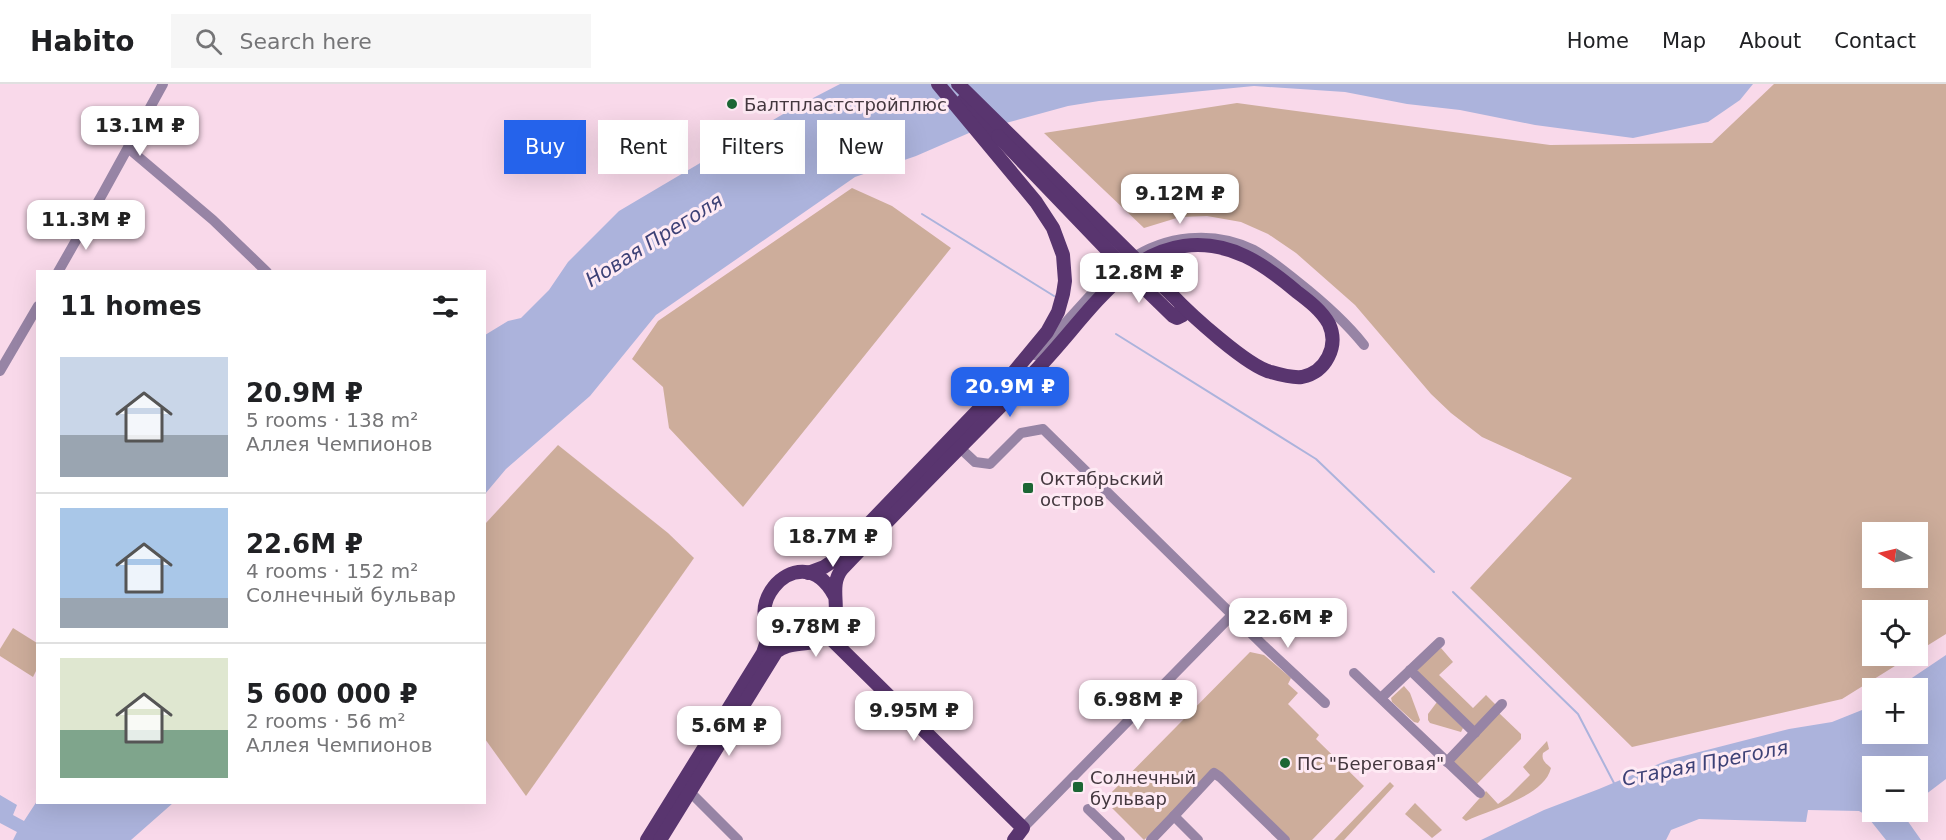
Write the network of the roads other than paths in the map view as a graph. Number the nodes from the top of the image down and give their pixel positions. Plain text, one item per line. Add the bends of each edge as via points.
1 (163, 84) edge
2 (938, 84) edge
3 (943, 84) edge
4 (958, 84) edge
5 (128, 148) junction
6 (59, 270) edge
7 (265, 270) edge
8 (1172, 302) junction
9 (36, 309) edge
10 (1364, 345) dead end
11 (0, 371) edge
12 (1009, 378) junction
13 (959, 447) junction
14 (808, 573) junction
15 (834, 594) junction
16 (1232, 615) junction
17 (771, 629) junction
18 (826, 634) junction
19 (1440, 642) dead end
20 (794, 644) junction
21 (1410, 670) junction
22 (1354, 673) dead end
23 (1381, 699) junction
24 (1325, 703) dead end
25 (1502, 704) dead end
26 (1475, 733) junction
27 (1447, 762) junction
28 (690, 792) junction
29 (1480, 793) dead end
30 (1088, 809) dead end
31 (1174, 816) junction
32 (1023, 828) junction
33 (647, 840) edge
34 (660, 840) edge
35 (738, 840) edge
36 (1014, 840) edge
37 (1120, 840) edge
38 (1151, 840) edge
39 (1198, 840) edge
40 (1285, 840) edge

1 - 5 street
2 - 12 main road via 1036,202 1061,245 1065,281 1052,323
3 - 8 main road, bridge
4 - 8 main road, bridge
5 - 6 street
5 - 7 street
8 - 13 main road via 1263,370 1291,377 1306,376 1320,368 1330,352 1332,333 1326,320 1258,262 1213,246 1163,252 1125,273
9 - 11 street
10 - 12 street via 1327,305 1257,252 1220,239 1183,238 1152,248 1120,267
12 - 14 main road via 833,561
13 - 15 main road via 842,569 834,583
13 - 16 street via 975,462 990,464 1022,433 1043,429
14 - 15 main road via 821,578
14 - 17 main road via 787,575 771,588 765,609
15 - 18 main road via 836,615
16 - 24 street
16 - 32 street
17 - 20 main road
17 - 33 main road via 763,653
18 - 20 main road via 815,642
18 - 32 main road
19 - 21 street
20 - 28 main road via 776,652
21 - 23 street
21 - 26 street
22 - 23 street
23 - 27 street
25 - 26 street
26 - 27 street
27 - 29 street
28 - 34 main road
28 - 35 street
30 - 37 street
31 - 38 street
31 - 39 street
31 - 40 street via 1214,773
32 - 36 main road

